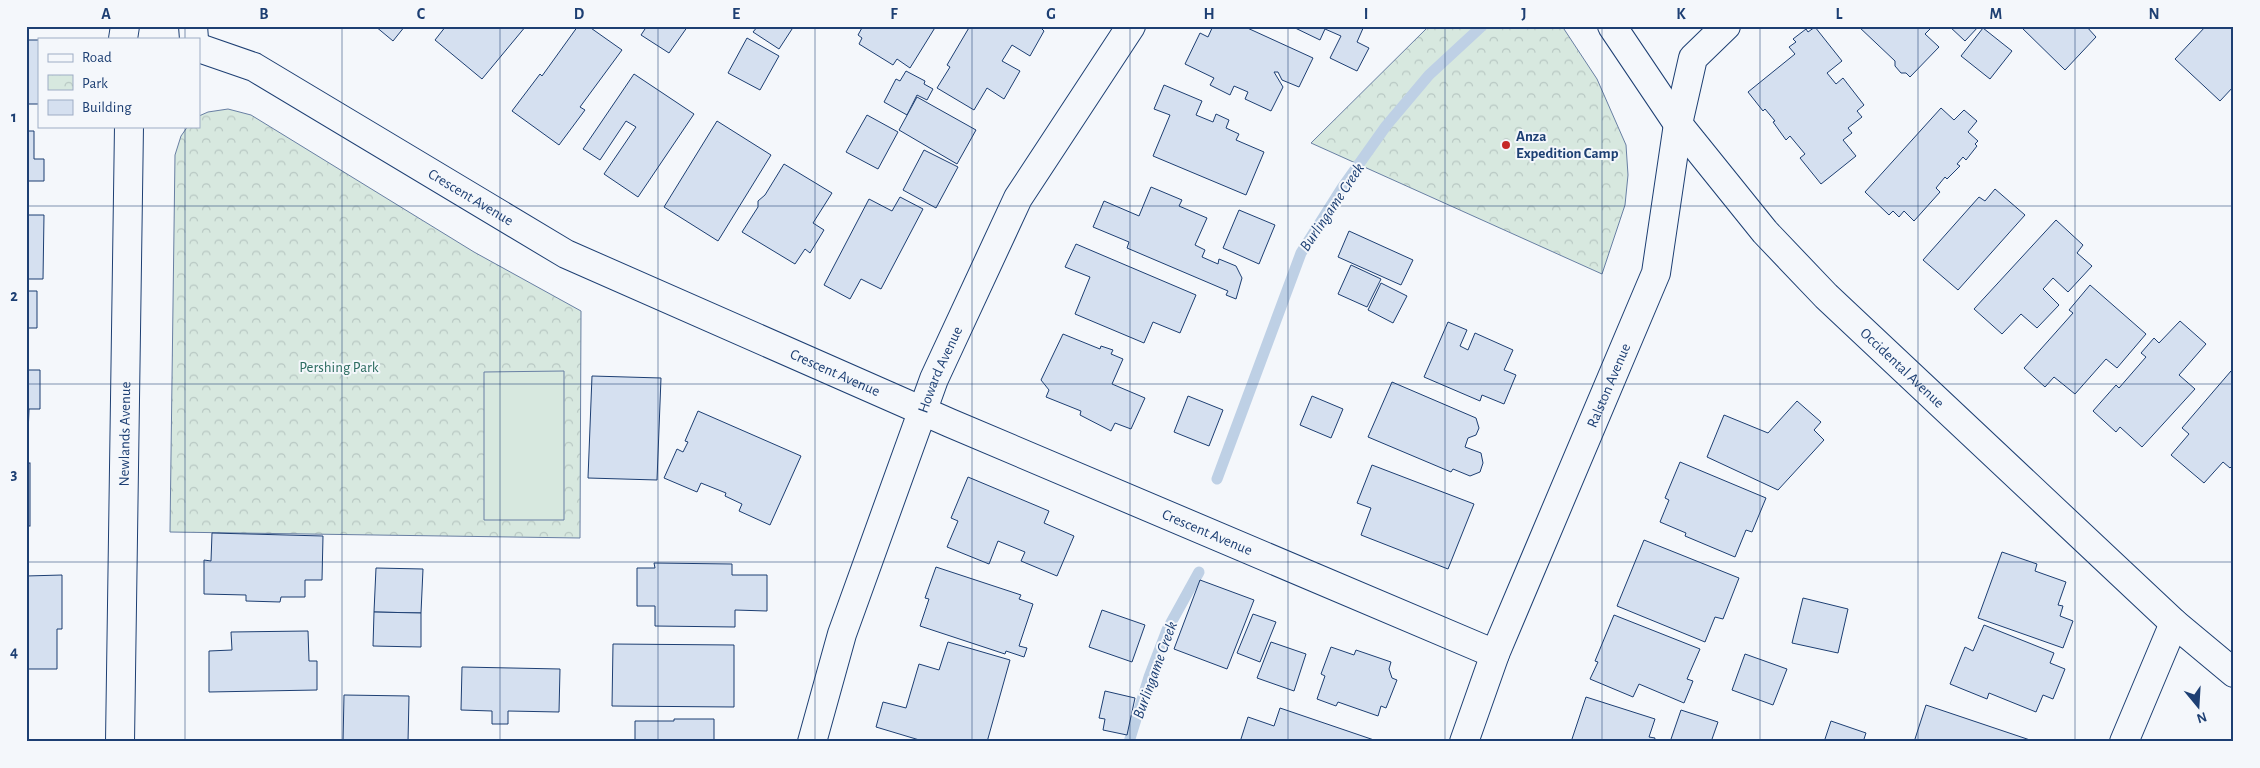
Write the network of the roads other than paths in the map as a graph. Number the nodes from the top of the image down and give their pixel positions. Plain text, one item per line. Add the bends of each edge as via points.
1 (1131, 26) edge
2 (1612, 26) edge
3 (1726, 26) edge
4 (200, 48) edge
5 (1678, 124) junction
6 (130, 128) edge
7 (921, 410) junction
8 (2174, 623) junction
9 (1495, 654) junction
10 (2234, 672) edge
11 (120, 742) edge
12 (812, 742) edge
13 (1464, 742) edge
14 (2124, 742) edge

1 - 7 street, Howard Avenue via 1018,198
2 - 5 street, Occidental Avenue
3 - 5 street, Ralston Avenue via 1693,58
4 - 7 street, Crescent Avenue via 254,67 566,254
5 - 8 street, Occidental Avenue via 1765,232 1826,296
5 - 9 street, Ralston Avenue via 1656,273
6 - 11 street, Newlands Avenue
7 - 9 street, Crescent Avenue
7 - 12 street, Howard Avenue via 842,634
8 - 10 street, Occidental Avenue
8 - 14 street
9 - 13 street, Ralston Avenue

